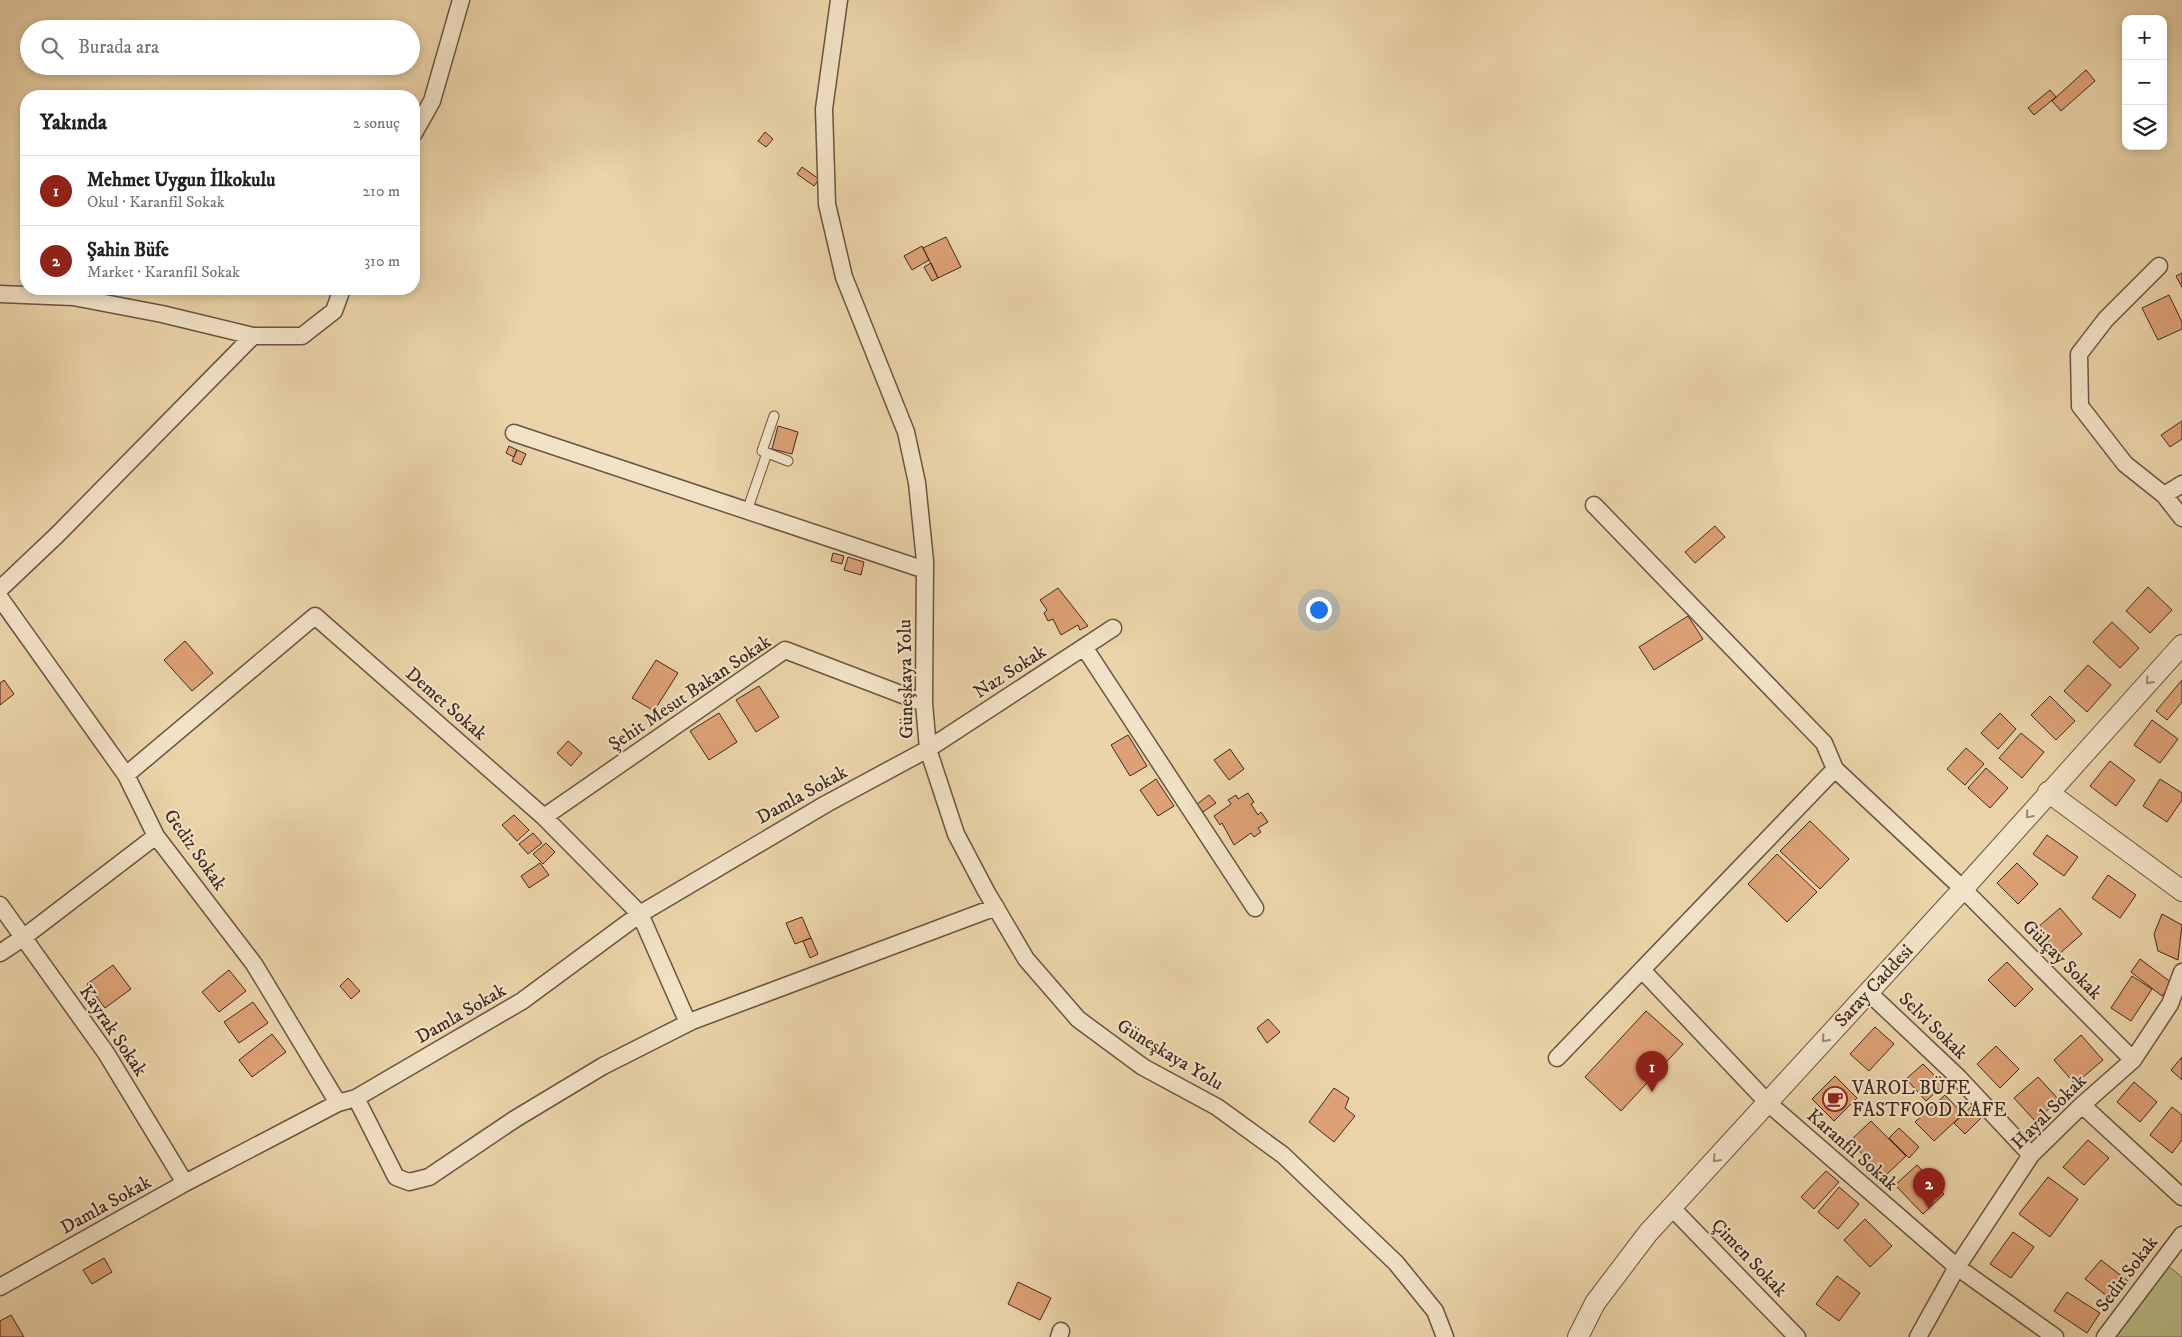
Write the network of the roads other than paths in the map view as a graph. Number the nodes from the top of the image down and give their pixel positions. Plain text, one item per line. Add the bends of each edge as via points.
1 (461, 0) edge
2 (839, 0) edge
3 (420, 122) edge
4 (2159, 266) dead end
5 (0, 294) edge
6 (20, 295) edge
7 (24, 295) edge
8 (340, 295) edge
9 (253, 336) junction
10 (774, 416) dead end
11 (514, 433) dead end
12 (766, 453) junction
13 (788, 461) dead end
14 (2182, 484) edge
15 (2164, 495) junction
16 (1594, 505) dead end
17 (747, 511) junction
18 (2182, 518) edge
19 (925, 570) junction
20 (0, 589) edge
21 (0, 598) edge
22 (1113, 628) dead end
23 (1084, 647) junction
24 (2179, 655) edge
25 (924, 703) junction
26 (928, 749) junction
27 (1835, 769) junction
28 (126, 775) junction
29 (2048, 792) junction
30 (544, 817) junction
31 (156, 836) junction
32 (1963, 890) junction
33 (2182, 891) edge
34 (0, 905) edge
35 (996, 908) junction
36 (1255, 908) dead end
37 (640, 914) junction
38 (24, 937) junction
39 (0, 953) edge
40 (1643, 971) junction
41 (2182, 972) edge
42 (1868, 992) junction
43 (688, 1023) junction
44 (1557, 1058) dead end
45 (2133, 1060) junction
46 (356, 1098) junction
47 (1768, 1102) junction
48 (338, 1103) junction
49 (2082, 1105) junction
50 (2031, 1155) junction
51 (186, 1183) junction
52 (2182, 1197) edge
53 (1672, 1208) junction
54 (2182, 1235) edge
55 (2176, 1257) edge
56 (1957, 1268) junction
57 (0, 1287) edge
58 (1445, 1337) edge
59 (1578, 1337) edge
60 (1797, 1337) edge
61 (1918, 1337) edge
62 (2055, 1337) edge
63 (2104, 1337) edge

1 - 3 street via 432,101
2 - 19 street, Güneşkaya Yolu via 824,110 827,204 844,276 906,432 917,483
4 - 15 street via 2106,319 2079,354 2080,406 2125,464
5 - 6 street
7 - 9 street via 73,297
8 - 9 street via 334,311 302,336
9 - 20 street
10 - 12 lane via 762,452
11 - 17 street
12 - 13 lane
12 - 17 lane
14 - 15 street
15 - 18 street
16 - 27 street via 1824,743
17 - 19 street
19 - 25 street, Güneşkaya Yolu
21 - 28 street, Gediz Sokak
22 - 23 street, Naz Sokak
23 - 26 street, Naz Sokak
23 - 36 street
24 -> 29 street, Saray Caddesi
25 - 26 street, Güneşkaya Yolu
25 - 30 street, Şehit Mesut Bakan Sokak via 785,650
26 - 35 street, Güneşkaya Yolu via 956,834
26 - 37 street, Damla Sokak via 826,804
27 - 32 street, Gülçay Sokak
27 - 40 street
28 - 30 street, Demet Sokak via 315,616
28 - 31 street, Gediz Sokak
29 -> 32 street, Saray Caddesi
29 - 33 street
30 - 37 street, Demet Sokak
31 - 38 street
31 - 48 street, Gediz Sokak via 254,964
32 - 42 street, Saray Caddesi
32 - 45 street, Gülçay Sokak
34 - 38 street, Kayrak Sokak
35 - 43 street
35 - 58 street, Güneşkaya Yolu via 1026,959 1078,1019 1143,1067 1217,1107 1284,1155 1396,1263 1435,1311
37 - 43 street, Demet Sokak
37 - 46 street, Damla Sokak via 522,1001
38 - 39 street
38 - 51 street, Kayrak Sokak via 106,1052
40 - 44 street
40 - 47 street, Karanfil Sokak
41 - 45 street, Hayal Sokak via 2170,1004
42 -> 47 street, Saray Caddesi
42 - 50 street, Selvi Sokak via 1958,1077
43 - 46 street via 603,1066 515,1119 429,1177 409,1182 396,1177
45 - 49 street, Hayal Sokak
46 - 48 street, Damla Sokak
47 -> 53 street, Saray Caddesi
47 - 56 street, Karanfil Sokak
48 - 51 street, Damla Sokak
49 - 50 street, Hayal Sokak
49 - 52 street
50 - 56 street, Hayal Sokak
51 - 57 street, Damla Sokak
53 - 59 street, Saray Caddesi via 1648,1233 1595,1303
53 - 60 street, Çimen Sokak
54 - 55 street, Sedir Sokak
55 - 63 street, Sedir Sokak
56 - 61 street, Hayal Sokak
56 - 62 street, Karanfil Sokak

